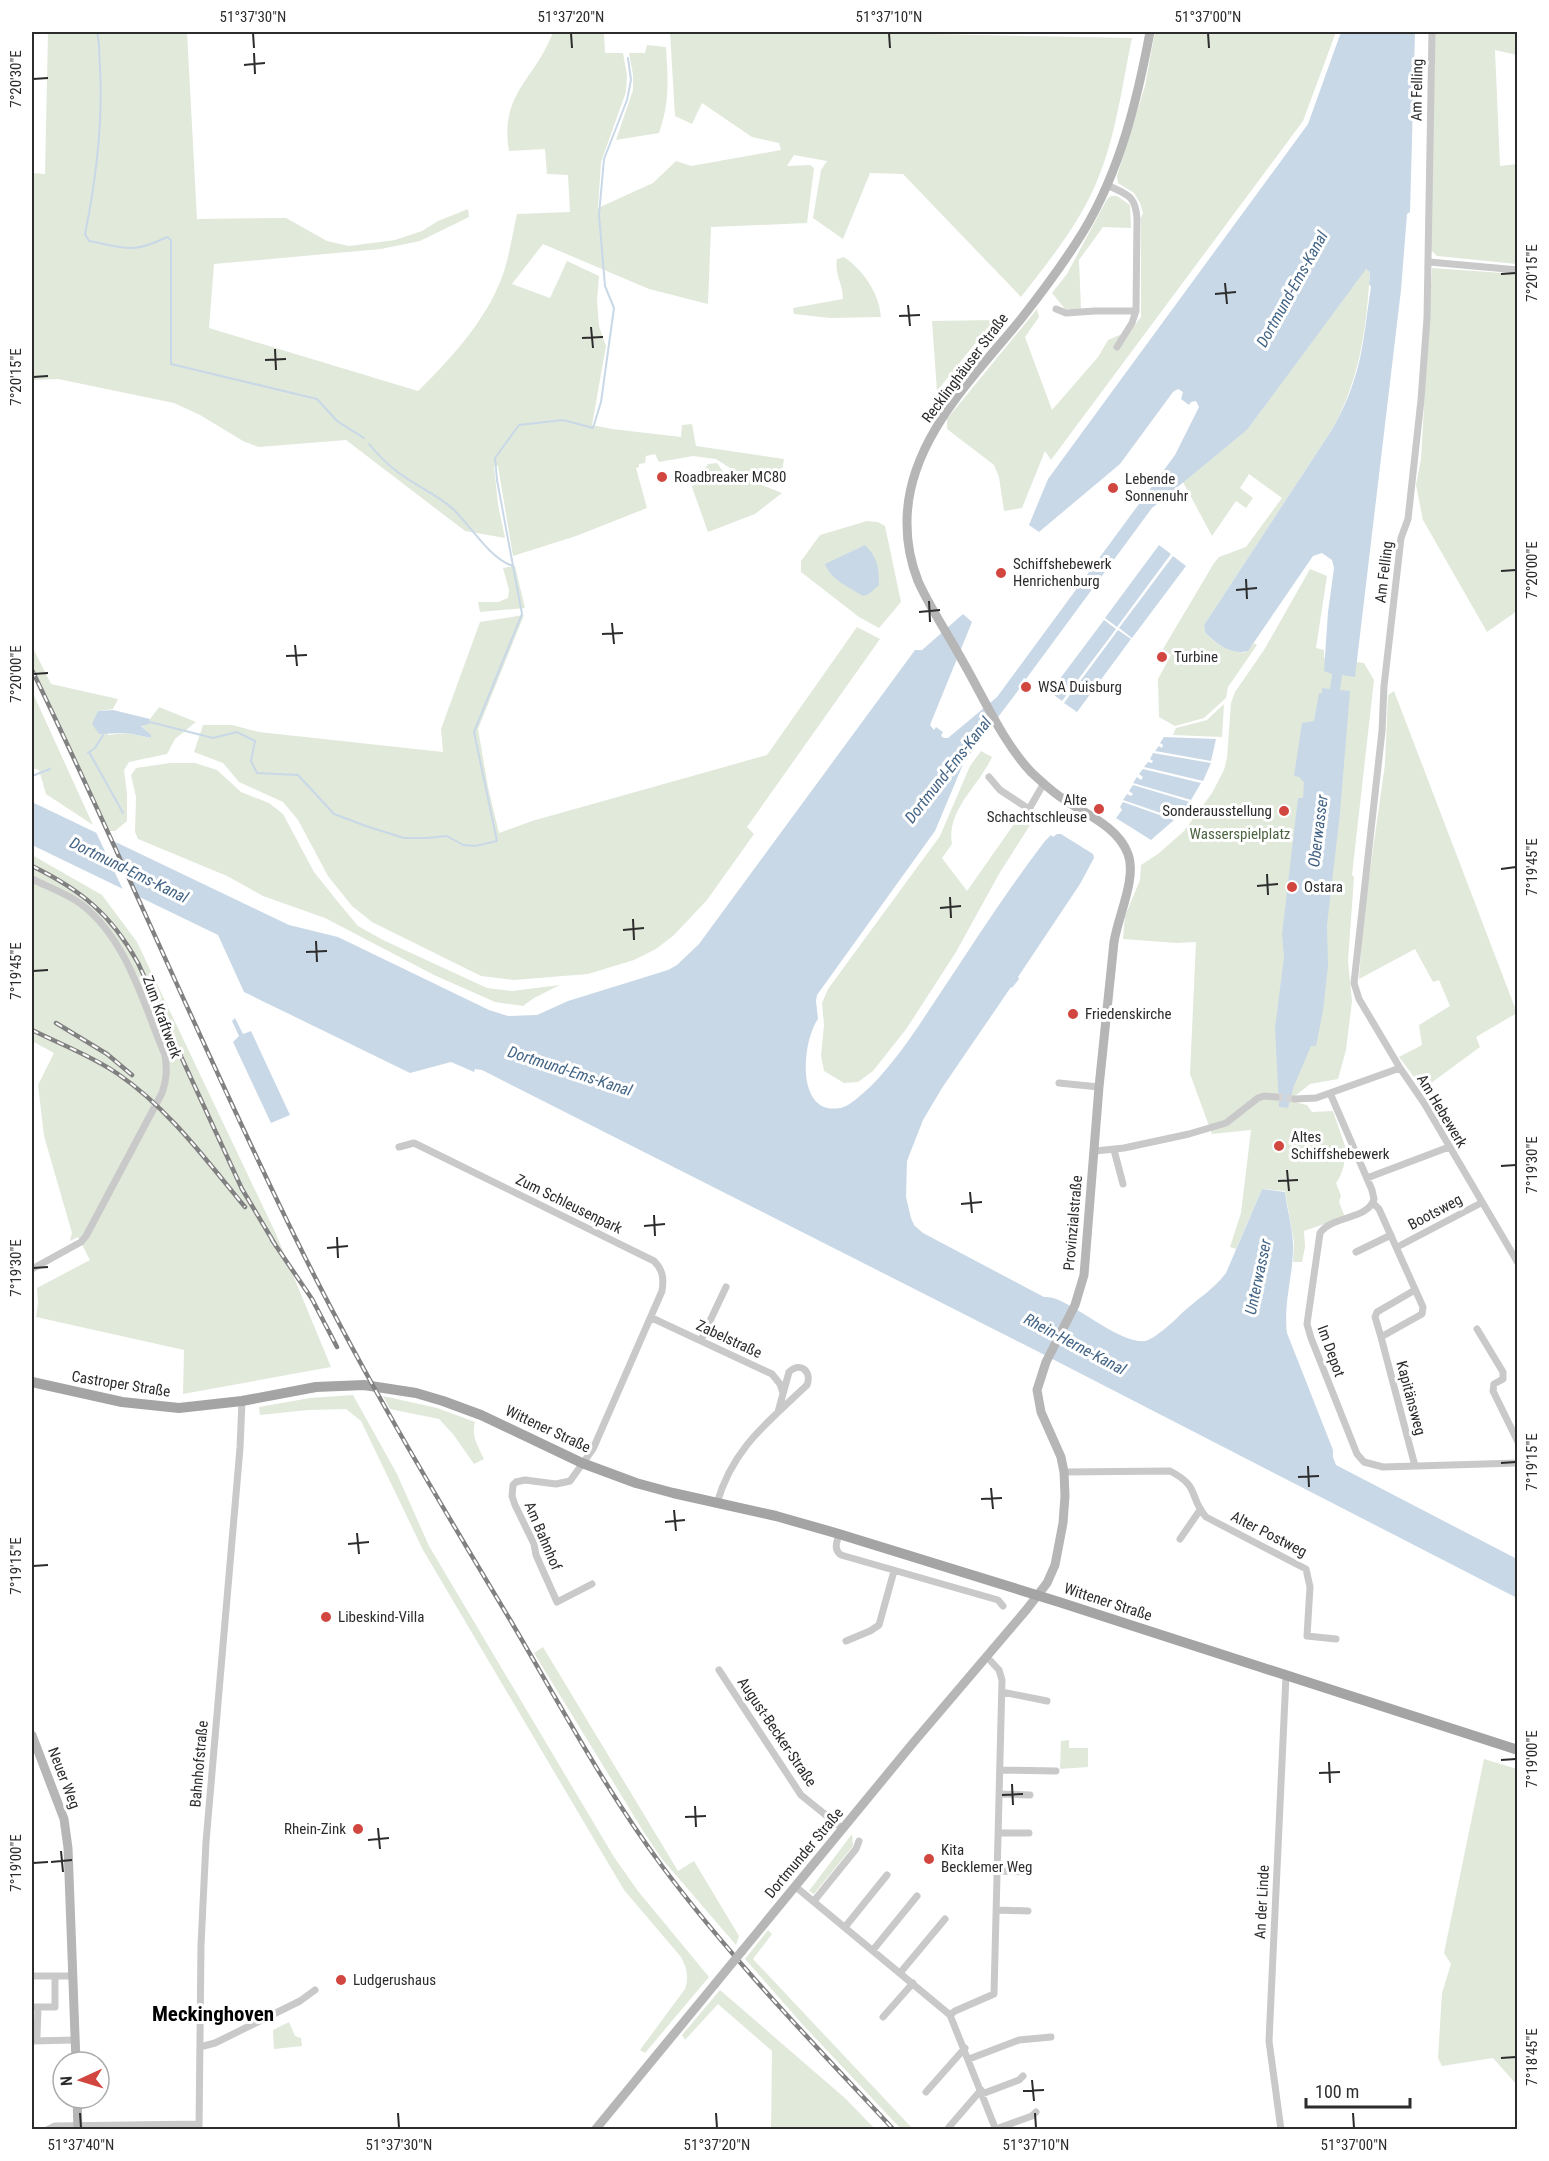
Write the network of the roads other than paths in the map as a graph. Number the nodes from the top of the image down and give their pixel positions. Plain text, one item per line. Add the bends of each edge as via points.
1 (1150, 32) edge
2 (1432, 32) edge
3 (1107, 185) junction
4 (1429, 262) junction
5 (1518, 270) edge
6 (1056, 309) dead end
7 (1136, 311) junction
8 (1117, 347) dead end
9 (989, 777) dead end
10 (1044, 783) junction
11 (1119, 837) joint
12 (32, 879) edge
13 (1400, 1068) junction
14 (1059, 1083) dead end
15 (1099, 1087) junction
16 (1330, 1093) junction
17 (1276, 1097) tunnel mouth
18 (1295, 1099) tunnel mouth
19 (399, 1147) dead end
20 (1449, 1147) junction
21 (1114, 1150) junction
22 (1095, 1151) junction
23 (1366, 1178) junction
24 (1124, 1184) dead end
25 (1373, 1203) junction
26 (1482, 1203) junction
27 (1391, 1235) junction
28 (1401, 1245) dead end
29 (1356, 1252) dead end
30 (1518, 1263) edge
31 (32, 1269) edge
32 (726, 1287) dead end
33 (1415, 1290) junction
34 (652, 1318) junction
35 (1477, 1329) dead end
36 (1381, 1337) junction
37 (701, 1340) junction
38 (32, 1382) edge
39 (783, 1396) junction
40 (242, 1401) junction
41 (778, 1412) junction
42 (1518, 1442) edge
43 (582, 1463) junction
44 (1518, 1463) edge
45 (1415, 1466) junction
46 (1064, 1472) junction
47 (717, 1503) junction
48 (1200, 1510) junction
49 (838, 1534) junction
50 (1180, 1539) dead end
51 (894, 1571) junction
52 (592, 1584) dead end
53 (1036, 1595) junction
54 (1002, 1606) dead end
55 (1336, 1639) dead end
56 (846, 1641) dead end
57 (987, 1657) junction
58 (719, 1670) dead end
59 (1286, 1676) junction
60 (1002, 1692) junction
61 (1047, 1701) dead end
62 (32, 1736) edge
63 (1518, 1750) edge
64 (1000, 1770) junction
65 (1056, 1771) dead end
66 (1000, 1794) junction
67 (1030, 1795) dead end
68 (843, 1829) junction
69 (999, 1833) junction
70 (1029, 1833) dead end
71 (859, 1840) dead end
72 (998, 1871) junction
73 (1029, 1872) dead end
74 (887, 1875) dead end
75 (796, 1887) junction
76 (917, 1896) dead end
77 (814, 1901) junction
78 (998, 1910) junction
79 (1028, 1911) dead end
80 (945, 1919) dead end
81 (845, 1927) junction
82 (873, 1950) junction
83 (900, 1972) junction
84 (32, 1976) edge
85 (73, 1976) junction
86 (55, 1977) junction
87 (913, 1983) junction
88 (315, 1990) dead end
89 (35, 2007) edge
90 (950, 2015) junction
91 (884, 2017) dead end
92 (1051, 2037) dead end
93 (34, 2039) edge
94 (75, 2040) junction
95 (200, 2047) junction
96 (965, 2048) junction
97 (75, 2050) edge
98 (969, 2059) junction
99 (1023, 2076) dead end
100 (926, 2092) dead end
101 (981, 2092) junction
102 (77, 2110) edge
103 (1036, 2112) dead end
104 (199, 2127) edge
105 (949, 2127) dead end
106 (78, 2128) edge
107 (996, 2129) edge
108 (47, 2130) edge
109 (595, 2130) edge
110 (1281, 2130) edge

1 - 3 main road, Recklinghäuser Straße via 1129,127
2 - 4 street, Am Felling
3 - 7 street via 1131,196 1135,204
3 - 10 main road, Recklinghäuser Straße via 1062,266 954,402 922,454 907,507 908,542 919,583 1019,758
4 - 5 street
4 - 13 street, Am Felling via 1420,412 1385,676 1354,983 1359,999
6 - 7 street via 1066,313
7 - 8 street
9 - 10 street via 1000,790 1029,809
10 - 11 main road, Recklinghäuser Straße
11 - 15 main road, Provinzialstraße via 1129,856 1131,875 1114,942
12 - 31 street, Zum Kraftwerk via 80,904 110,934 123,955 165,1055 167,1076 162,1093 86,1236
13 - 16 street, Am Hebewerk
13 - 20 street, Am Hebewerk
14 - 15 street
15 - 22 main road, Provinzialstraße
16 - 18 street, Am Hebewerk
16 - 23 street
17 - 21 street via 1258,1098 1226,1123
19 - 34 street, Zum Schleusenpark via 414,1143 654,1261 664,1279
20 - 23 street
20 - 26 street, Am Hebewerk
21 - 22 street
21 - 24 street
22 - 46 main road, Provinzialstraße via 1084,1275 1075,1305 1038,1386 1041,1412 1062,1457
23 - 25 street
25 - 27 street
25 - 45 street, Im Depot via 1362,1212 1325,1226 1320,1233 1308,1327 1359,1458 1375,1467
26 - 28 street, Bootsweg
26 - 30 street, Am Hebewerk
27 - 29 street
27 - 33 street
32 - 37 street
33 - 36 street, Kapitänsweg via 1377,1312
33 - 36 street via 1423,1306 1422,1314
34 - 37 street, Zabelstraße
34 - 43 street, Zum Schleusenpark via 593,1449
35 - 42 street via 1503,1372 1503,1379 1494,1384 1493,1390
36 - 45 street, Kapitänsweg
37 - 39 street, Zabelstraße via 772,1374
38 - 40 main road, Castroper Straße via 151,1406 179,1408
39 - 41 street
39 - 41 street via 789,1372 804,1368 808,1372 807,1385
40 - 43 main road, Wittener Straße via 316,1387 388,1388 443,1401
40 - 95 street, Bahnhofstraße via 206,1842
41 - 47 street via 742,1449
43 - 47 main road, Wittener Straße via 648,1486
43 - 52 street, Am Bahnhof via 570,1481 516,1482 512,1496 557,1602
44 - 45 street, Im Depot
46 - 48 street via 1170,1471 1192,1487
46 - 53 main road, Provinzialstraße via 1063,1523 1055,1565
47 - 49 main road, Wittener Straße
48 - 50 street
48 - 55 street, Alter Postweg via 1206,1517 1306,1569 1310,1587 1307,1636
49 - 51 street via 837,1552
49 - 53 main road, Wittener Straße
51 - 54 street via 998,1600
51 - 56 street via 879,1625
53 - 57 main road, Dortmunder Straße
53 - 59 main road, Wittener Straße
57 - 60 street via 999,1670
57 - 68 main road, Dortmunder Straße
58 - 68 street, August-Becker-Straße via 801,1795
59 - 63 main road, Wittener Straße
59 - 110 street, An der Linde via 1269,2041
60 - 61 street
60 - 64 street
62 - 85 main road, Neuer Weg via 64,1819
64 - 65 street
64 - 66 street
66 - 67 street
66 - 69 street
68 - 75 main road, Dortmunder Straße
69 - 70 street
69 - 72 street
71 - 77 street
72 - 73 street
72 - 78 street
74 - 81 street
75 - 77 street
75 - 109 main road, Dortmunder Straße, bridge
76 - 82 street
77 - 81 street
78 - 79 street
78 - 90 street via 994,1994
80 - 83 street
81 - 82 street
82 - 83 street
83 - 87 street
84 - 86 street
85 - 86 street
85 - 94 main road, Neuer Weg
86 - 89 street via 55,2007
87 - 90 street
87 - 91 street
88 - 95 street via 222,2040
89 - 93 street
90 - 96 street
92 - 98 street via 1019,2040
93 - 94 street
94 - 97 main road, Neuer Weg
95 - 104 street, Bahnhofstraße
96 - 98 street
96 - 100 street
98 - 101 street
99 - 101 street
101 - 105 street
101 - 107 street
102 - 106 main road
103 - 107 street
104 - 106 street
106 - 108 street via 55,2126

